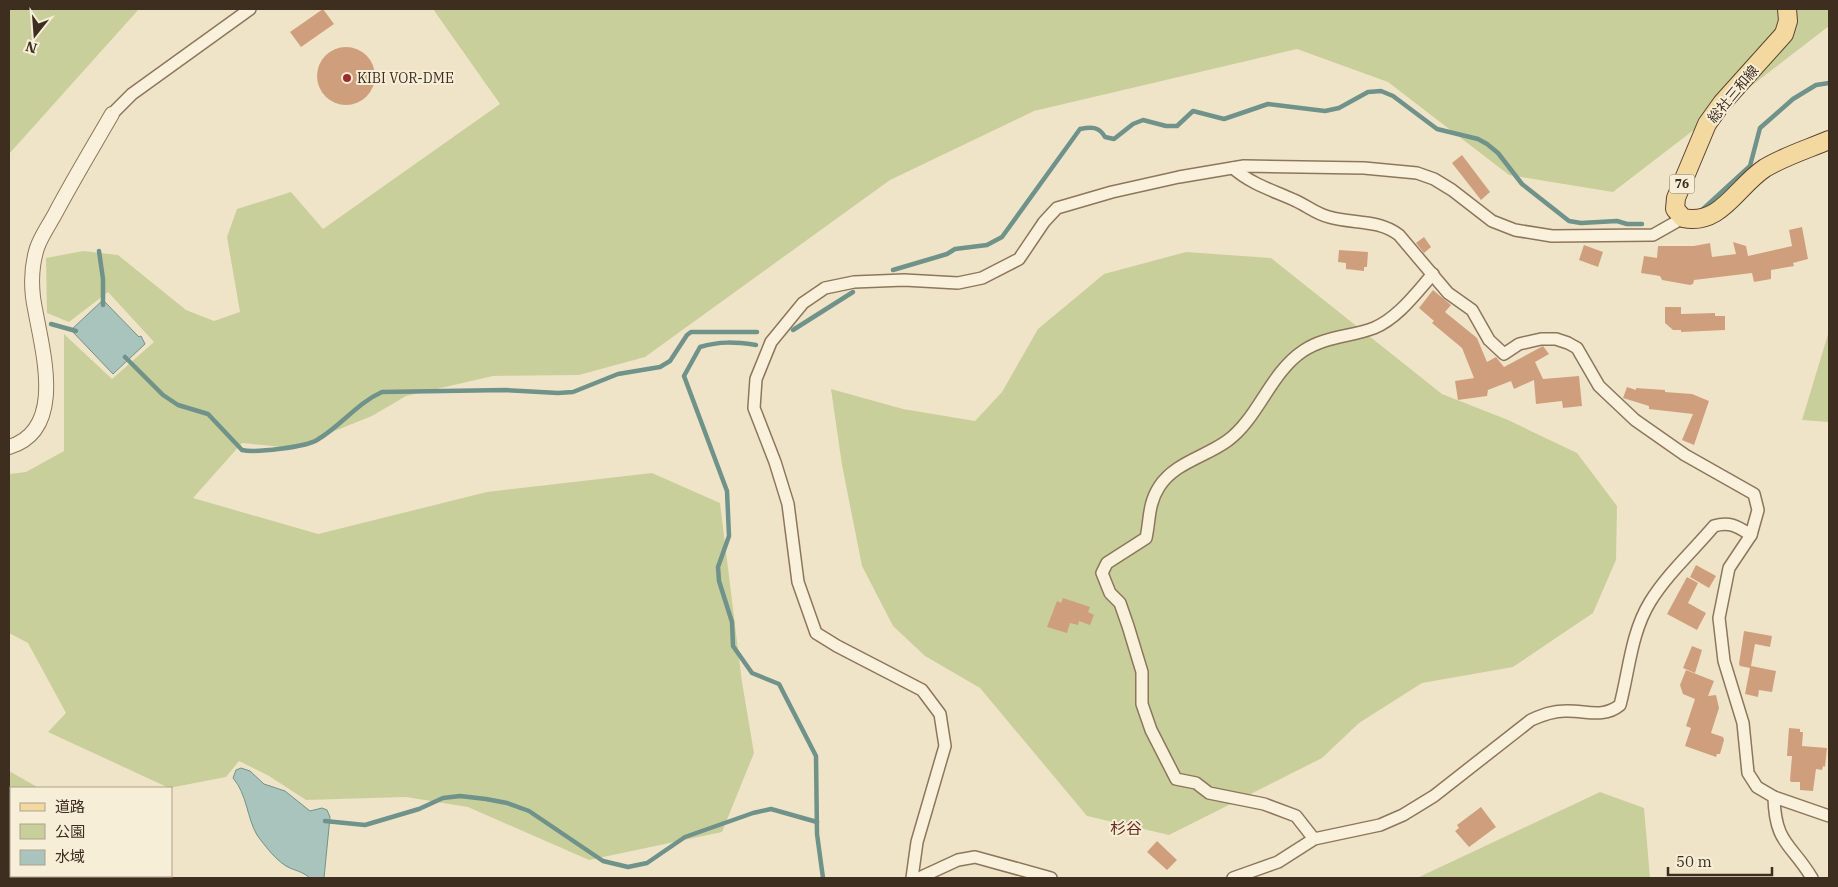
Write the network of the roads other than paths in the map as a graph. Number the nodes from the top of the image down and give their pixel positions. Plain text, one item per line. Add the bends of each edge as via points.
1 (250, 9) edge
2 (1787, 9) edge
3 (112, 114) joint
4 (1829, 140) edge
5 (1233, 168) junction
6 (1682, 218) junction
7 (1432, 274) junction
8 (9, 447) edge
9 (1751, 535) junction
10 (1774, 797) junction
11 (1829, 816) edge
12 (1314, 839) junction
13 (912, 878) edge
14 (919, 878) edge
15 (1051, 878) edge
16 (1233, 878) edge
17 (1812, 878) edge

1 - 3 street via 132,94
2 - 6 main road, 総社三和線 / 76 via 1788,22 1784,34 1707,124 1676,198 1676,209
3 - 8 street via 38,247 32,271 33,296 44,357 46,394 40,423 20,444
4 - 6 main road via 1763,169 1715,214 1694,220
5 - 6 street via 1364,168 1417,173 1452,190 1492,221 1515,230 1552,236 1653,235
5 - 7 street via 1246,180 1328,217 1379,224 1390,229
5 - 13 street via 1112,192 1057,208 1020,259 982,278 958,283 854,282 825,288 803,303 771,342 756,379 754,408 776,462 788,504 798,582 816,633 922,690 940,714 945,746 917,842
7 - 9 street via 1448,293 1472,310 1489,340 1504,354 1519,344 1541,339 1556,339 1578,348 1599,386 1635,420 1685,455 1754,494 1758,510
7 - 12 street via 1391,319 1374,328 1328,339 1302,352 1282,371 1228,440 1176,469 1159,486 1149,506 1150,523 1146,538 1107,562 1102,573 1110,593 1120,603 1142,672 1142,704 1151,730 1176,779 1196,783 1209,793 1264,804 1296,816
9 - 10 street via 1729,568 1719,618 1724,661 1743,723 1748,773 1757,787
9 - 12 street via 1735,525 1724,523 1714,526 1669,576 1649,604 1626,670 1620,705 1612,712 1566,711 1548,713 1531,720 1434,796 1403,815 1380,825
10 - 11 street
10 - 17 street via 1778,830 1785,845
12 - 16 street via 1278,862
14 - 15 street via 958,860 975,857

